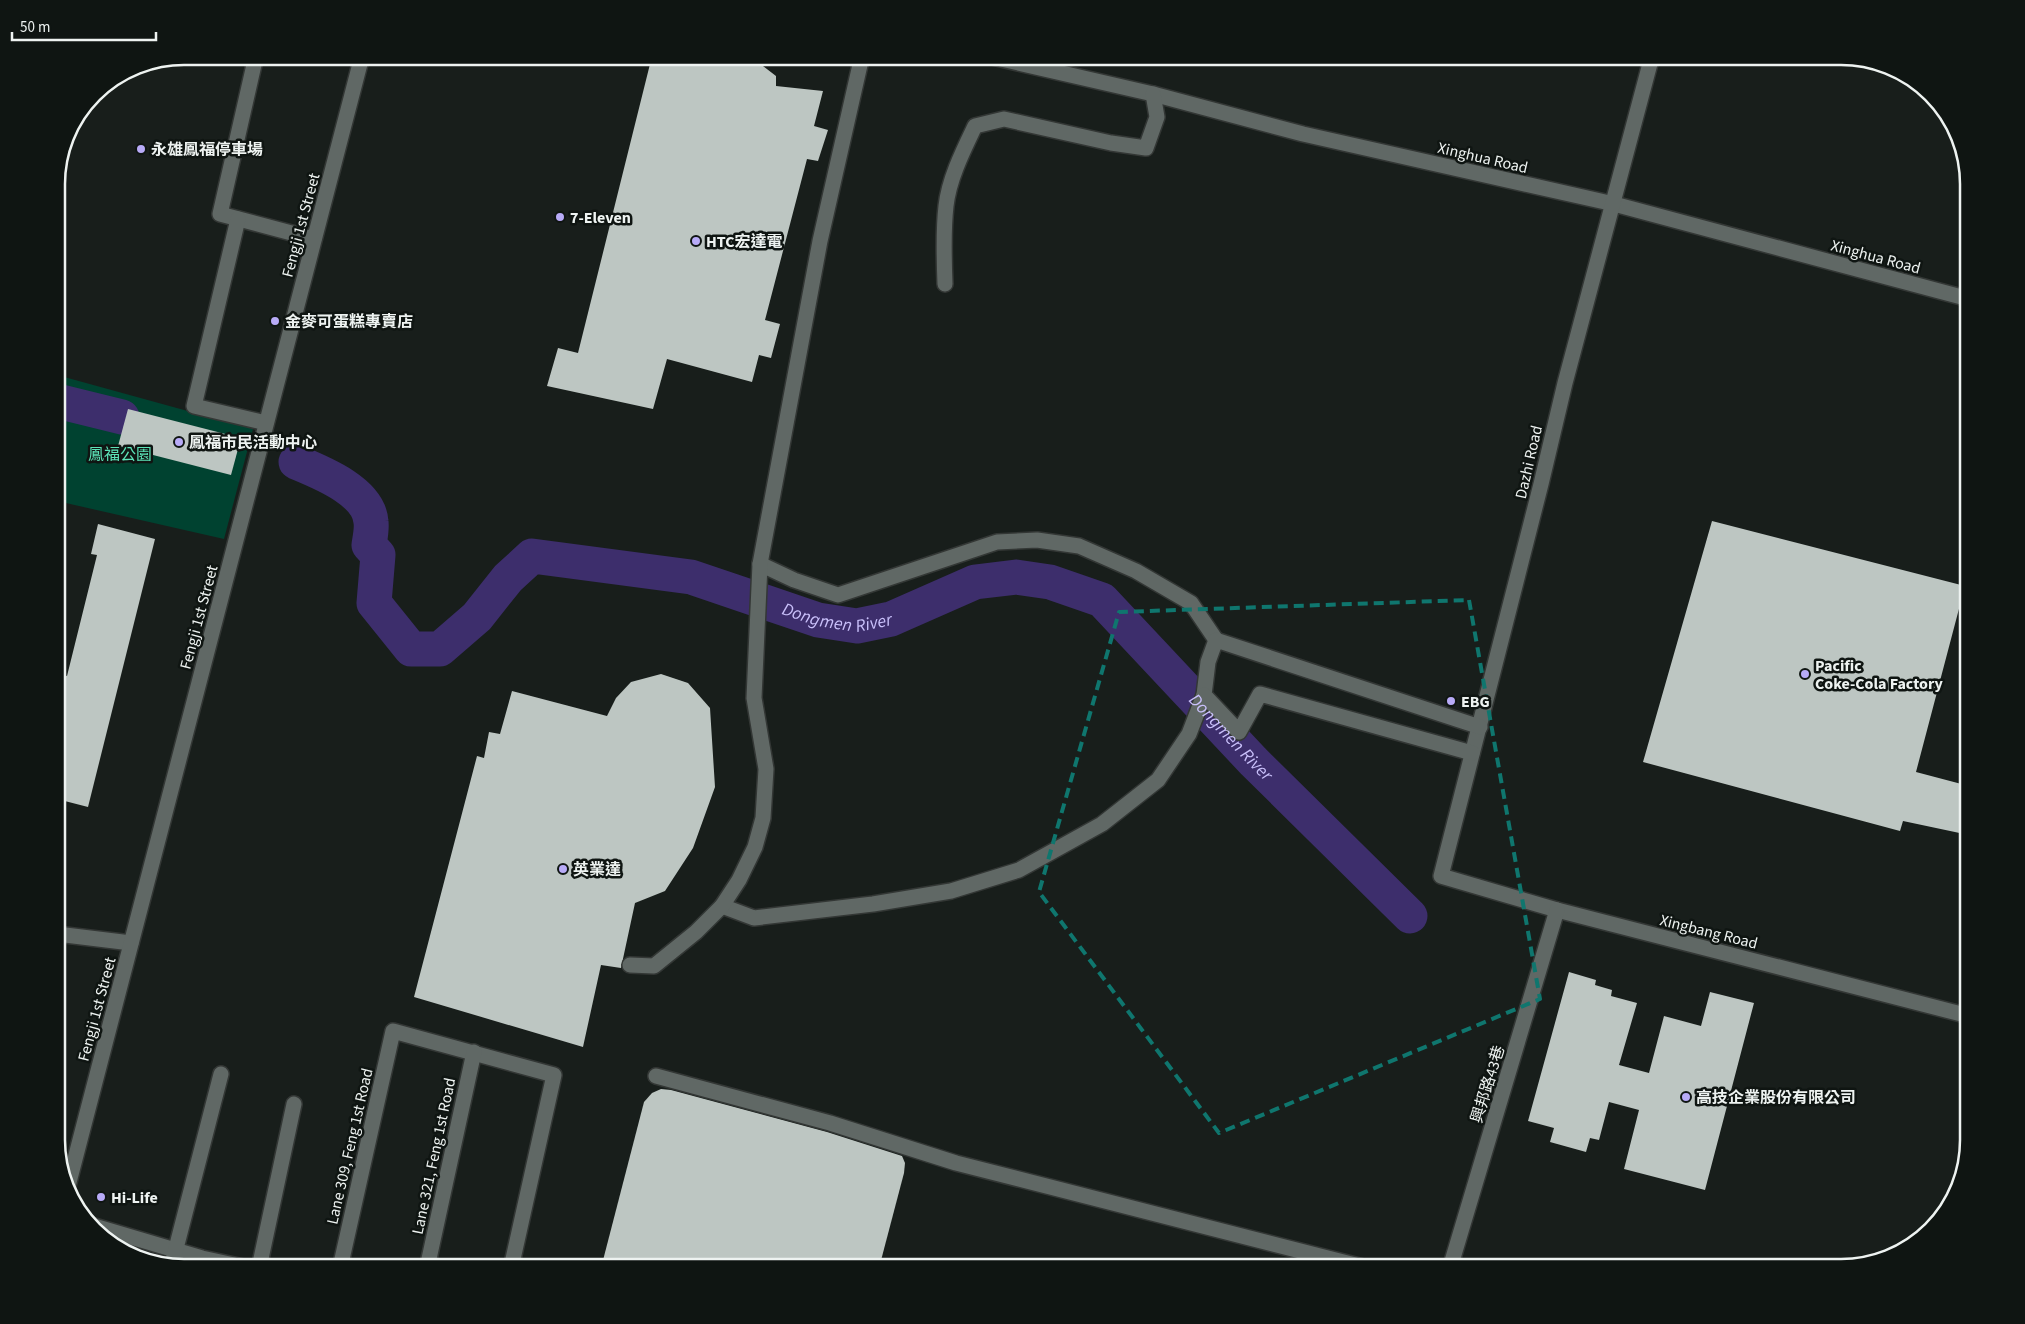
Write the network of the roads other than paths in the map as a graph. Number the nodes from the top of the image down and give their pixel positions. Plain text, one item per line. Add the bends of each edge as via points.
1 (254, 65) edge
2 (360, 65) edge
3 (860, 65) edge
4 (1027, 65) edge
5 (1650, 65) edge
6 (1153, 94) junction
7 (1614, 204) junction
8 (238, 219) junction
9 (314, 239) junction
10 (945, 284) dead end
11 (1960, 297) edge
12 (265, 427) junction
13 (760, 565) junction
14 (1216, 640) junction
15 (1203, 696) junction
16 (1480, 727) junction
17 (1472, 753) junction
18 (1441, 876) joint
19 (722, 906) junction
20 (1557, 910) junction
21 (65, 935) edge
22 (131, 943) junction
23 (630, 965) dead end
24 (1960, 1014) edge
25 (474, 1052) junction
26 (221, 1074) dead end
27 (656, 1076) dead end
28 (294, 1104) dead end
29 (71, 1176) edge
30 (110, 1232) edge
31 (174, 1257) edge
32 (187, 1259) edge
33 (261, 1259) edge
34 (342, 1259) edge
35 (429, 1259) edge
36 (514, 1259) edge
37 (1332, 1259) edge
38 (1453, 1259) edge

1 - 8 street via 220,214
2 - 9 street, Fengji 1st Street
3 - 13 street via 820,240
4 - 6 street, Xinghua Road
5 - 7 street, Dazhi Road
6 - 7 street, Xinghua Road via 1303,134
6 - 10 street via 1157,117 1146,148 1004,119 975,126 960,156 946,205
7 - 11 street, Xinghua Road
7 - 16 street, Dazhi Road via 1565,383
8 - 9 street
8 - 12 street via 194,406
9 - 12 street, Fengji 1st Street
12 - 22 street, Fengji 1st Street
13 - 14 street via 838,595 997,542 1037,540 1079,546 1136,571 1191,603
13 - 19 street via 754,698 766,770 763,818 755,847
14 - 15 street via 1208,662
14 - 16 street
15 - 17 street via 1239,732 1260,694
15 - 19 street via 1189,734 1158,780 1102,824 1019,870 951,891 873,904 754,918
16 - 17 street, Dazhi Road
17 - 18 street, Dazhi Road
18 - 20 street, Xingbang Road
19 - 23 street via 654,966
20 - 24 street, Xingbang Road
20 - 38 street, 興邦路43巷
21 - 22 street
22 - 29 street, Fengji 1st Street
25 - 34 street, Lane 309, Feng 1st Road via 392,1031
25 - 35 street, Lane 321, Feng 1st Road
25 - 36 street via 554,1075
26 - 31 street
27 - 37 street via 830,1123 956,1163
28 - 33 street
30 - 31 street
31 - 32 street

